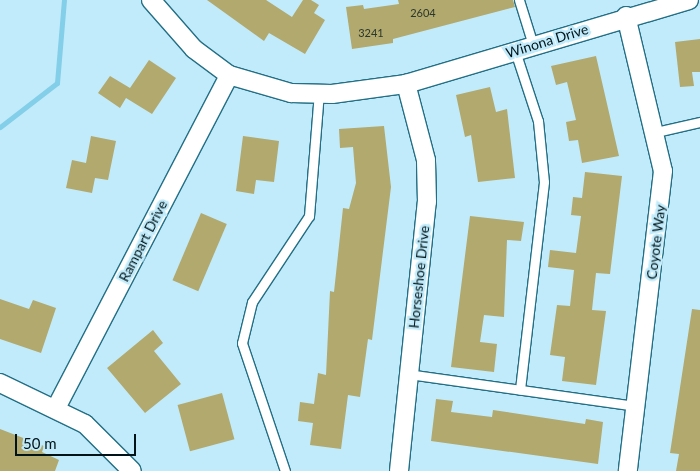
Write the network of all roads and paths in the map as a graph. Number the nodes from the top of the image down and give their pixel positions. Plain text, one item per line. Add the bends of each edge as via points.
1 (151, 0) edge
2 (519, 0) edge
3 (689, 0) edge
4 (626, 16) junction
5 (533, 45) junction
6 (515, 51) junction
7 (230, 75) junction
8 (406, 84) junction
9 (319, 93) junction
10 (700, 122) edge
11 (656, 132) junction
12 (408, 374) junction
13 (0, 383) edge
14 (520, 390) junction
15 (636, 406) junction
16 (56, 408) junction
17 (132, 471) edge
18 (285, 471) edge
19 (399, 471) edge
20 (628, 471) edge

1 - 7 street, Winona Drive via 194,49
2 - 5 lane
3 - 4 street, Winona Drive
4 - 5 street, Winona Drive
4 - 11 street, Coyote Way
5 - 6 street, Winona Drive
6 - 8 street, Winona Drive
6 - 14 lane via 538,121 544,182
7 - 9 street, Winona Drive via 291,93
7 - 16 street, Rampart Drive
8 - 9 street, Winona Drive
8 - 12 street, Horseshoe Drive via 426,160 427,202
9 - 18 lane via 309,216 252,302 242,343
10 - 11 lane
11 - 15 street, Coyote Way via 663,171 660,215
12 - 14 lane
12 - 19 street, Horseshoe Drive
13 - 16 street
14 - 15 lane
15 - 20 street, Coyote Way
16 - 17 street via 112,446

